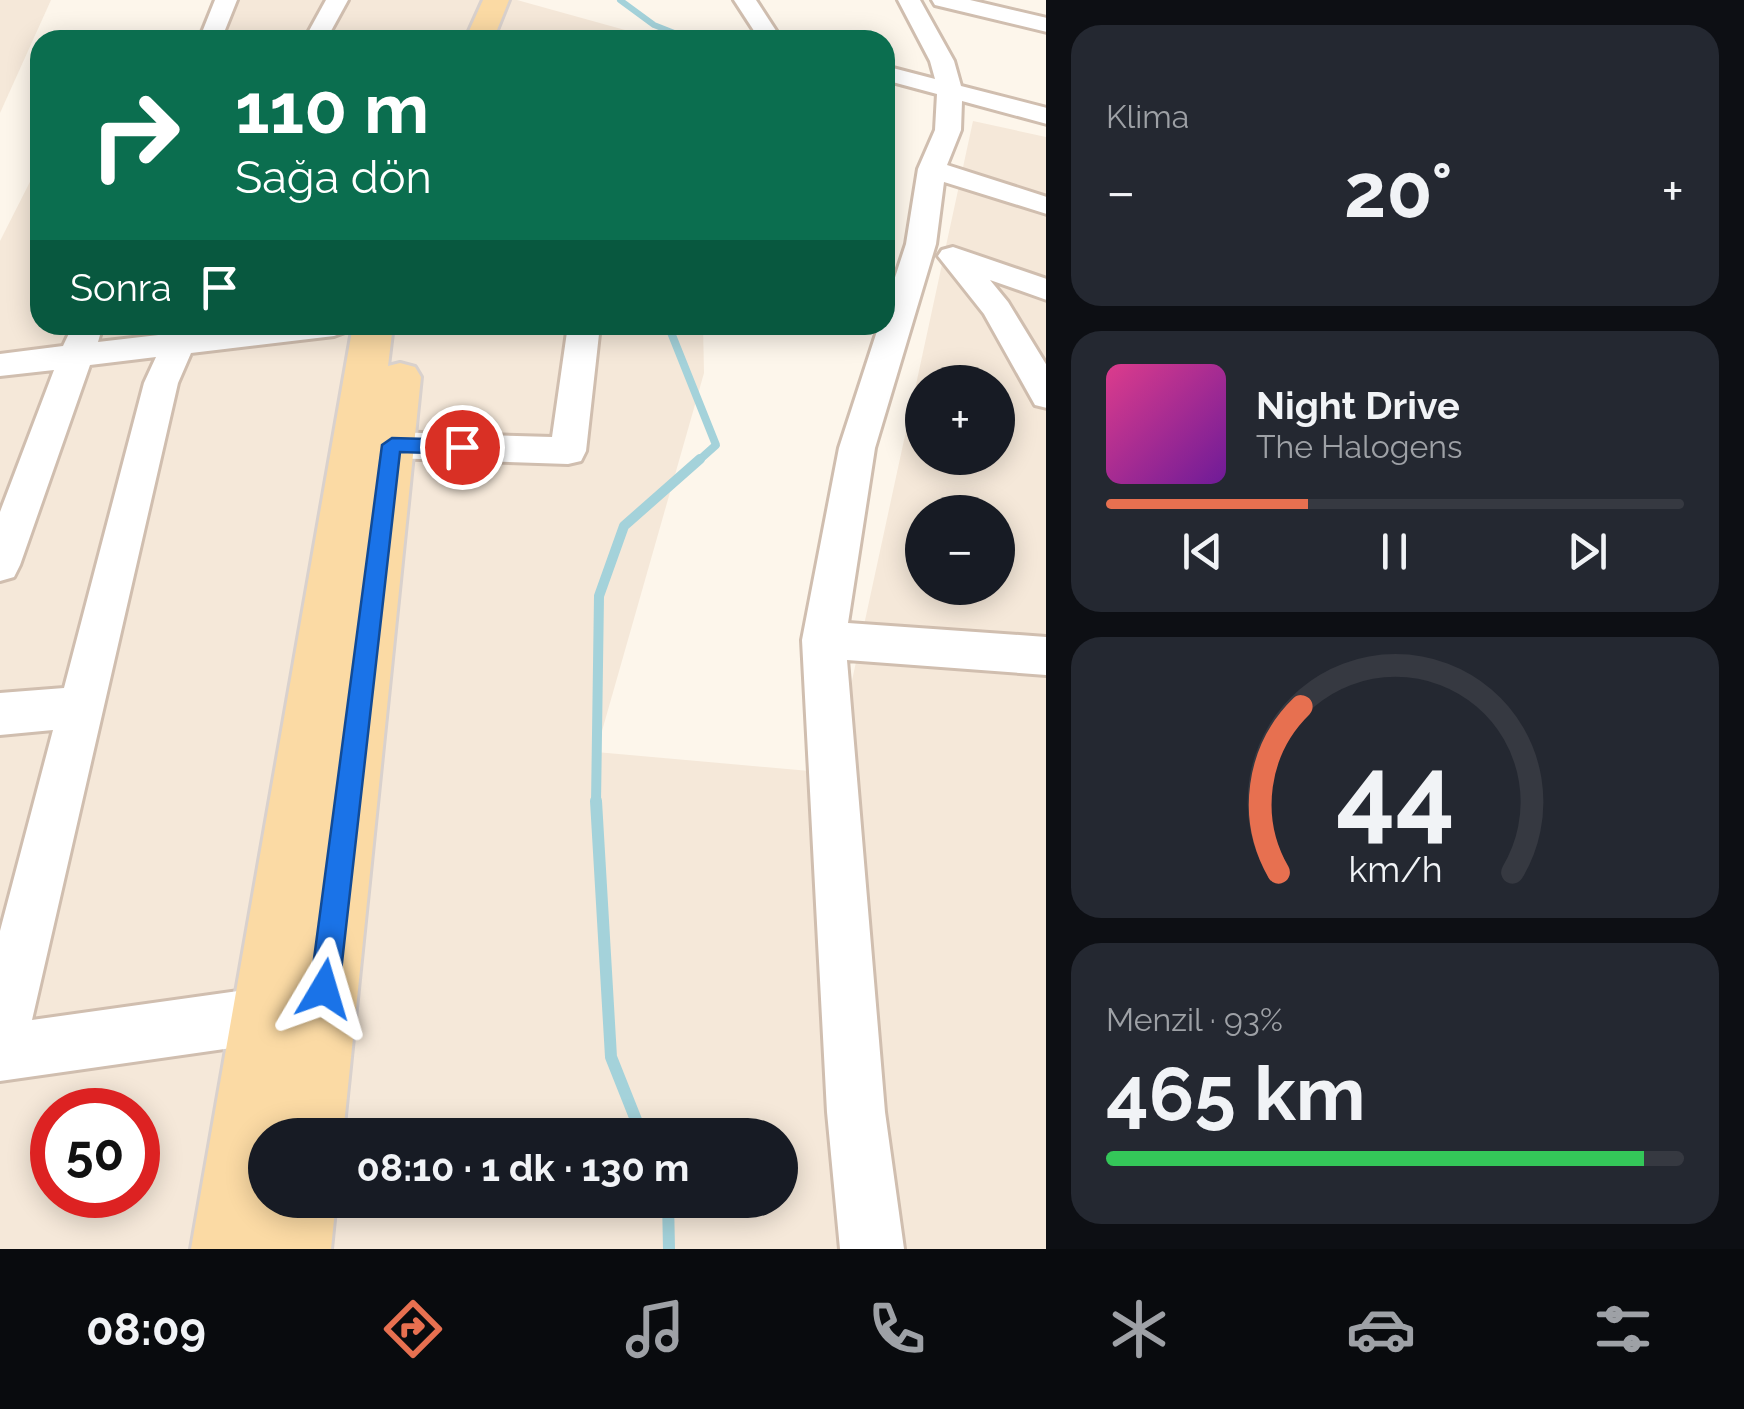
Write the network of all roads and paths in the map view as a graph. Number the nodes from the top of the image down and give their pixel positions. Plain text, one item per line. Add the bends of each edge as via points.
1 (226, 0) edge
2 (337, 0) edge
3 (471, 0) edge
4 (496, 0) edge
5 (745, 0) edge
6 (908, 0) edge
7 (943, 0) edge
8 (982, 4) edge
9 (1046, 25) edge
10 (214, 30) edge
11 (320, 30) edge
12 (461, 30) edge
13 (483, 30) edge
14 (764, 30) edge
15 (895, 76) edge
16 (950, 90) junction
17 (1046, 116) edge
18 (932, 169) junction
19 (1046, 206) edge
20 (937, 250) junction
21 (1046, 290) edge
22 (158, 335) edge
23 (183, 335) edge
24 (371, 335) edge
25 (407, 335) edge
26 (583, 335) edge
27 (81, 341) edge
28 (0, 365) edge
29 (1046, 396) edge
30 (392, 445) junction
31 (0, 565) edge
32 (824, 640) junction
33 (1046, 656) edge
34 (81, 707) junction
35 (0, 714) edge
36 (266, 1016) junction
37 (0, 1038) edge
38 (0, 1054) edge
39 (308, 1118) edge
40 (296, 1218) edge
41 (230, 1249) edge
42 (292, 1249) edge
43 (872, 1249) edge

1 - 10 street
2 - 11 street
3 - 12 main road
4 - 13 main road
5 - 14 street
6 - 16 street via 942,61
7 - 8 street
8 - 9 street
15 - 16 street
16 - 17 street
16 - 18 street via 948,130
18 - 19 street
18 - 20 street
20 - 21 street
20 - 29 street via 997,309
20 - 32 street via 857,448
22 - 27 street
23 - 34 street via 161,383
24 - 36 main road
25 - 30 main road
26 - 30 street via 568,451
27 - 28 street
27 - 31 street
30 - 39 main road
32 - 33 street
32 - 43 street via 856,1112
34 - 35 street
34 - 37 street
36 - 38 street
36 - 41 main road
40 - 42 main road

